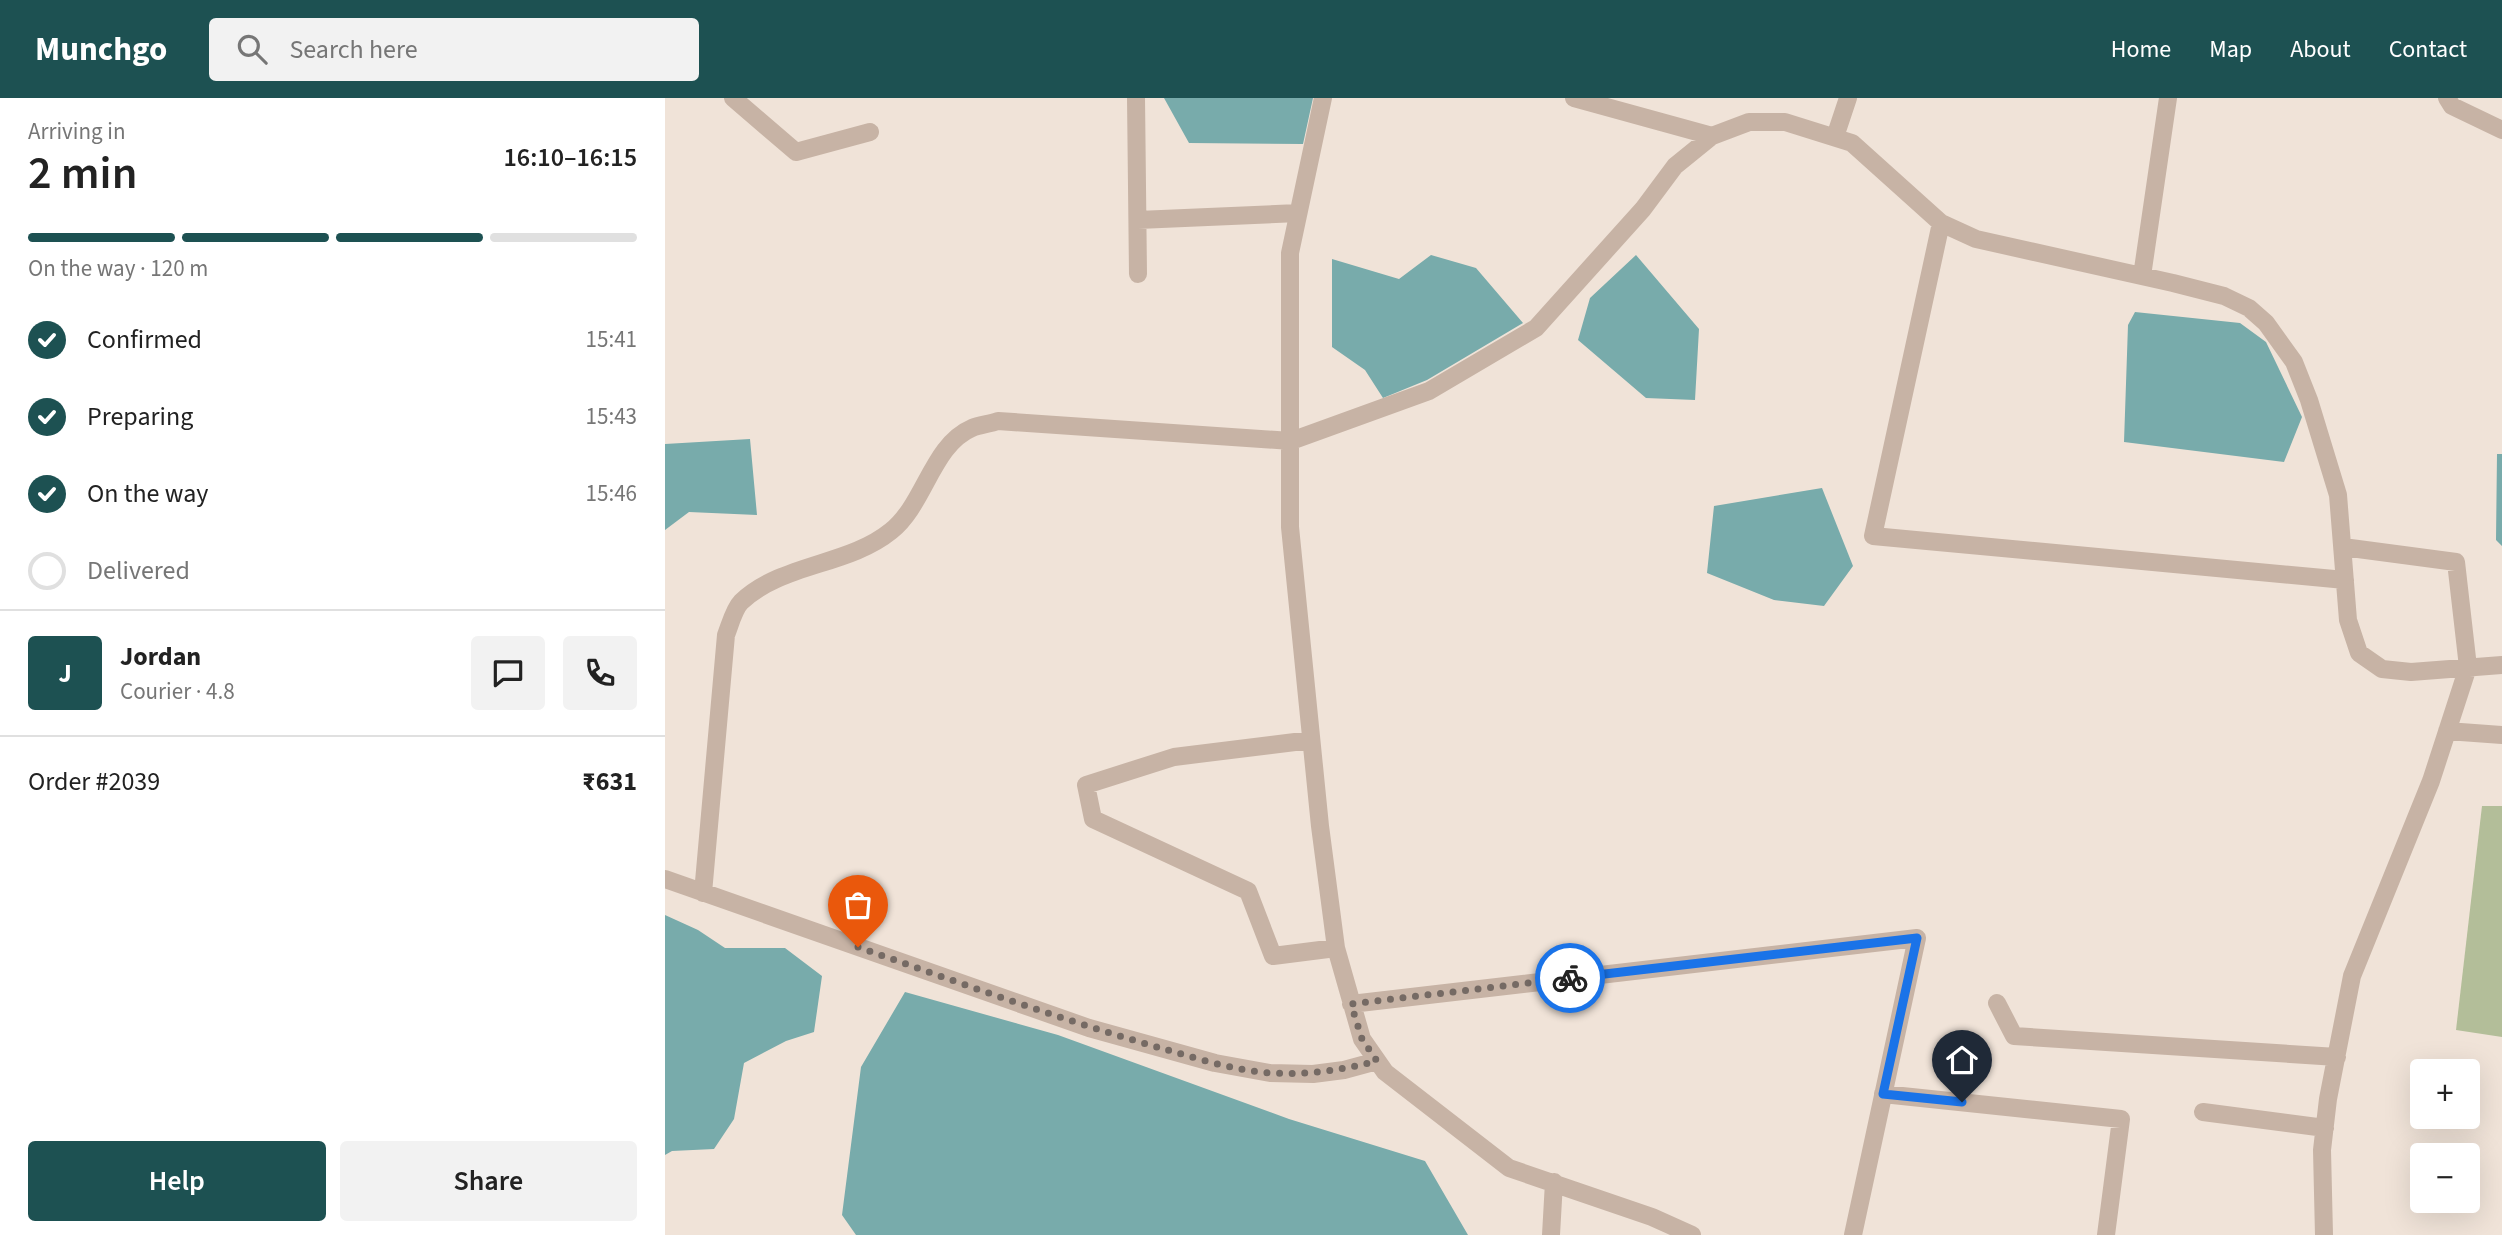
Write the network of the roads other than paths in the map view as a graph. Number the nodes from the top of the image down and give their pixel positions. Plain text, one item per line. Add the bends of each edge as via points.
1 (733, 98) edge
2 (1136, 98) edge
3 (1323, 98) edge
4 (1574, 98) edge
5 (1848, 98) edge
6 (2168, 98) edge
7 (2447, 98) edge
8 (2502, 131) edge
9 (870, 132) dead end
10 (1712, 136) junction
11 (1835, 138) junction
12 (1298, 213) junction
13 (1138, 220) junction
14 (1941, 223) junction
15 (1138, 274) dead end
16 (2142, 276) junction
17 (1291, 441) junction
18 (2343, 547) junction
19 (2345, 580) junction
20 (2502, 665) edge
21 (2468, 667) junction
22 (2447, 731) junction
23 (2502, 735) edge
24 (1311, 740) junction
25 (665, 879) edge
26 (703, 893) junction
27 (1336, 948) junction
28 (1997, 1003) dead end
29 (1351, 1004) junction
30 (2337, 1056) junction
31 (1377, 1061) junction
32 (1883, 1094) junction
33 (2203, 1112) dead end
34 (2325, 1128) junction
35 (1554, 1182) junction
36 (1551, 1235) edge
37 (1692, 1235) edge
38 (1853, 1235) edge
39 (2106, 1235) edge
40 (2324, 1235) edge

1 - 9 street via 796,152
2 - 13 street
3 - 12 street
4 - 10 street
5 - 11 street
6 - 16 street
7 - 8 street via 2452,106
10 - 11 street via 1749,122 1785,122
10 - 17 street via 1675,166 1643,209 1536,328 1429,391
11 - 14 street via 1852,143
12 - 13 street
12 - 17 street via 1290,253
13 - 15 street
14 - 16 street via 1976,239
14 - 19 street via 1873,536
16 - 18 street via 2224,296 2266,323 2294,362 2309,400 2338,495
17 - 24 street via 1290,527
17 - 26 street via 998,421 970,429 947,446 910,513 890,532 764,585 739,603 726,635
18 - 19 street
18 - 21 street via 2456,562
19 - 21 street via 2348,620 2359,653 2382,669 2411,672
20 - 21 street
21 - 22 street
22 - 23 street
22 - 30 street via 2352,976
24 - 27 street
24 - 27 street via 1174,757 1086,785 1093,819 1248,891 1273,956
25 - 26 street
26 - 31 street via 1089,1028 1215,1063 1269,1073 1313,1074
27 - 29 street
28 - 30 street via 2014,1035
29 - 31 street via 1362,1039
29 - 32 street via 1917,938
30 - 34 street
31 - 35 street via 1385,1072 1509,1168
32 - 38 street
32 - 39 street via 2121,1119
33 - 34 street
34 - 40 street
35 - 36 street
35 - 37 street

